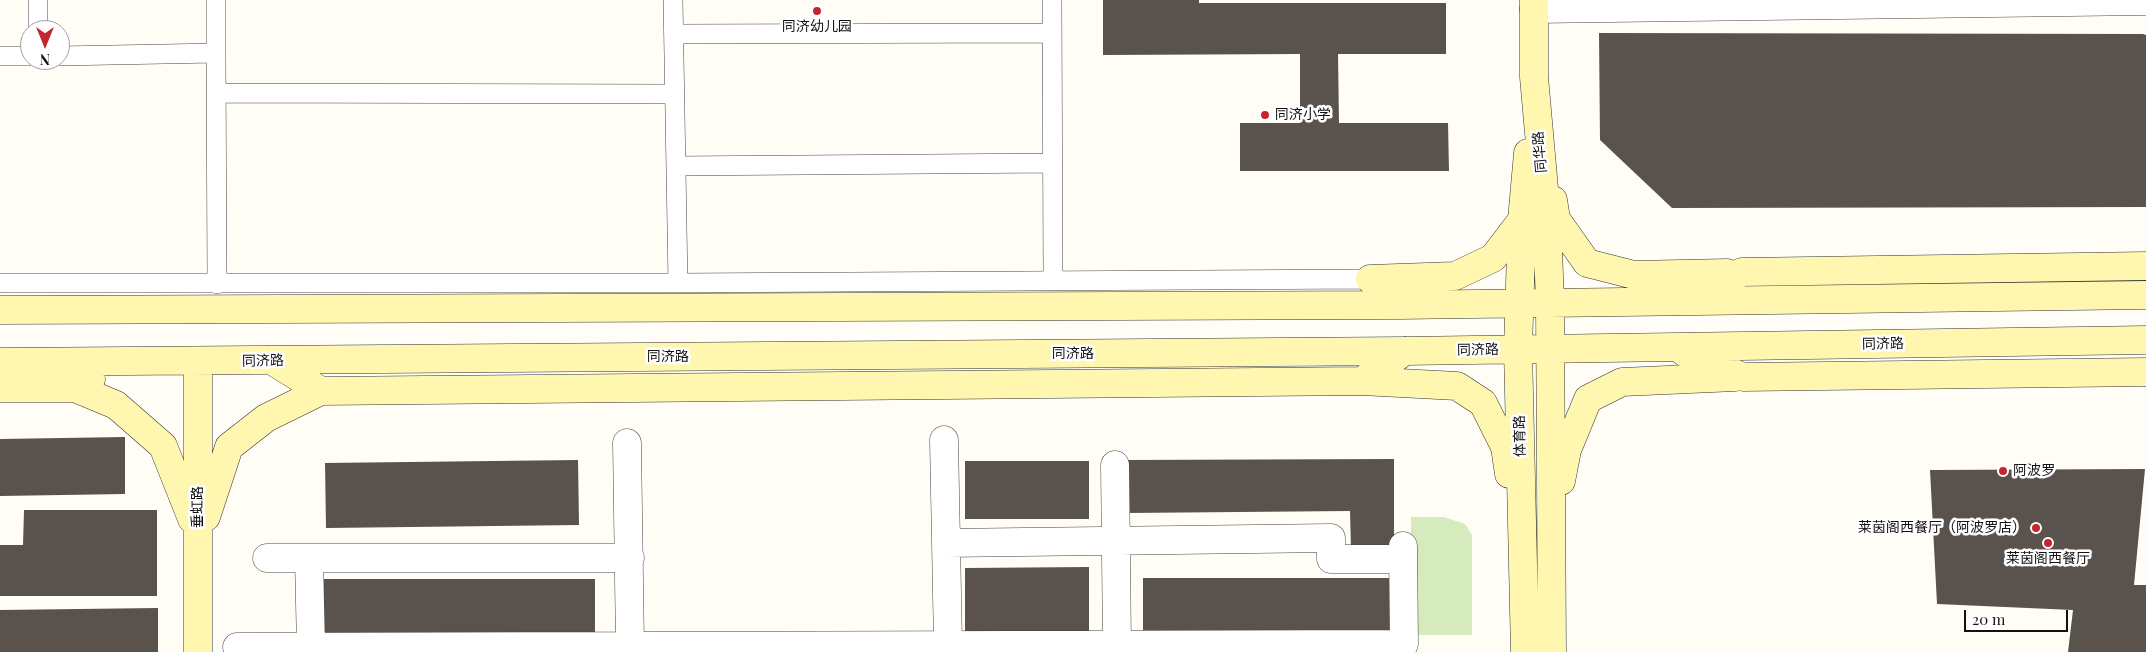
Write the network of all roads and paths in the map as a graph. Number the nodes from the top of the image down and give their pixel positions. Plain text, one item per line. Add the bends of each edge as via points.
1 (38, 0) edge
2 (216, 0) edge
3 (673, 0) edge
4 (1052, 0) edge
5 (2146, 1) edge
6 (1892, 2) edge
7 (1715, 3) edge
8 (1534, 4) edge
9 (38, 20) edge
10 (1052, 33) junction
11 (674, 34) junction
12 (216, 53) junction
13 (0, 56) edge
14 (20, 56) edge
15 (70, 56) edge
16 (1534, 77) junction
17 (216, 93) junction
18 (673, 94) junction
19 (1053, 163) junction
20 (676, 166) junction
21 (1534, 221) junction
22 (2146, 266) edge
23 (1742, 272) junction
24 (1370, 279) junction
25 (1053, 280) junction
26 (0, 283) edge
27 (111, 283) junction
28 (309, 283) junction
29 (678, 283) junction
30 (217, 284) junction
31 (2146, 295) edge
32 (1672, 302) junction
33 (1550, 303) junction
34 (1518, 304) junction
35 (1399, 305) junction
36 (272, 309) junction
37 (0, 310) edge
38 (84, 310) junction
39 (2146, 340) edge
40 (1550, 348) junction
41 (1673, 348) junction
42 (1518, 349) junction
43 (1406, 351) junction
44 (271, 360) junction
45 (0, 362) edge
46 (122, 362) junction
47 (198, 362) junction
48 (2146, 372) edge
49 (1743, 377) junction
50 (1362, 381) junction
51 (0, 388) edge
52 (75, 388) junction
53 (321, 391) junction
54 (944, 440) dead end
55 (627, 443) dead end
56 (1115, 465) dead end
57 (198, 539) junction
58 (1116, 541) junction
59 (946, 543) junction
60 (1550, 546) junction
61 (1522, 548) junction
62 (267, 558) dead end
63 (309, 558) junction
64 (630, 558) junction
65 (948, 645) junction
66 (1117, 645) junction
67 (630, 646) junction
68 (237, 647) dead end
69 (311, 647) junction
70 (198, 652) edge
71 (1525, 652) edge
72 (1552, 652) edge

1 - 9 lane
2 - 12 lane
3 - 11 lane
4 - 10 lane
5 - 6 street
6 - 7 street
7 - 8 street
8 - 16 main road, 同华路
10 - 11 lane
10 - 19 lane
11 - 18 lane
12 - 15 lane
12 - 17 lane
13 - 14 lane
16 - 21 main road, 同华路
16 - 23 main road via 1556,219 1587,263 1634,275
17 - 18 lane
17 - 30 lane
18 - 20 lane
19 - 20 lane
19 - 25 lane
20 - 29 lane
21 - 24 main road via 1493,258 1455,276
21 - 33 main road, 同华路
21 - 34 main road, 体育路
22 - 23 main road
23 - 32 main road
24 - 25 lane
24 - 35 lane
25 - 29 lane
26 - 27 lane
27 - 30 lane
27 - 38 lane
28 - 29 lane
28 - 30 lane
28 - 36 lane
31 - 32 main road
32 - 33 main road
33 - 34 main road
33 - 40 main road
34 - 35 main road
34 - 42 main road, 体育路
35 - 36 main road
36 - 38 main road
37 - 38 main road
39 - 41 main road, 同济路
40 - 41 main road, 同济路
40 - 42 main road, 同济路
40 - 60 main road
41 - 49 main road
42 - 43 main road, 同济路
42 - 61 main road, 体育路
43 - 44 main road, 同济路
43 - 50 main road
44 - 47 main road, 同济路
44 - 53 main road
45 - 46 main road, 同济路
46 - 47 main road, 同济路
46 - 52 main road
47 - 57 main road, 垂虹路
48 - 49 main road
49 - 60 main road via 1622,382 1588,399 1567,450
50 - 53 main road
50 - 61 main road via 1457,386 1483,403 1505,447
51 - 52 main road
52 - 57 main road via 116,405 163,446
53 - 57 main road via 266,418 229,447
54 - 59 street
55 - 64 street
56 - 58 street
57 - 70 main road, 垂虹路
58 - 59 street
58 - 66 street
58 - 66 street via 1331,538 1331,559 1403,552 1404,644
59 - 65 street
60 - 72 main road
61 - 71 main road, 体育路
62 - 63 street
63 - 64 street
63 - 69 street
64 - 67 street
65 - 66 street
65 - 67 street
67 - 69 street
68 - 69 street

